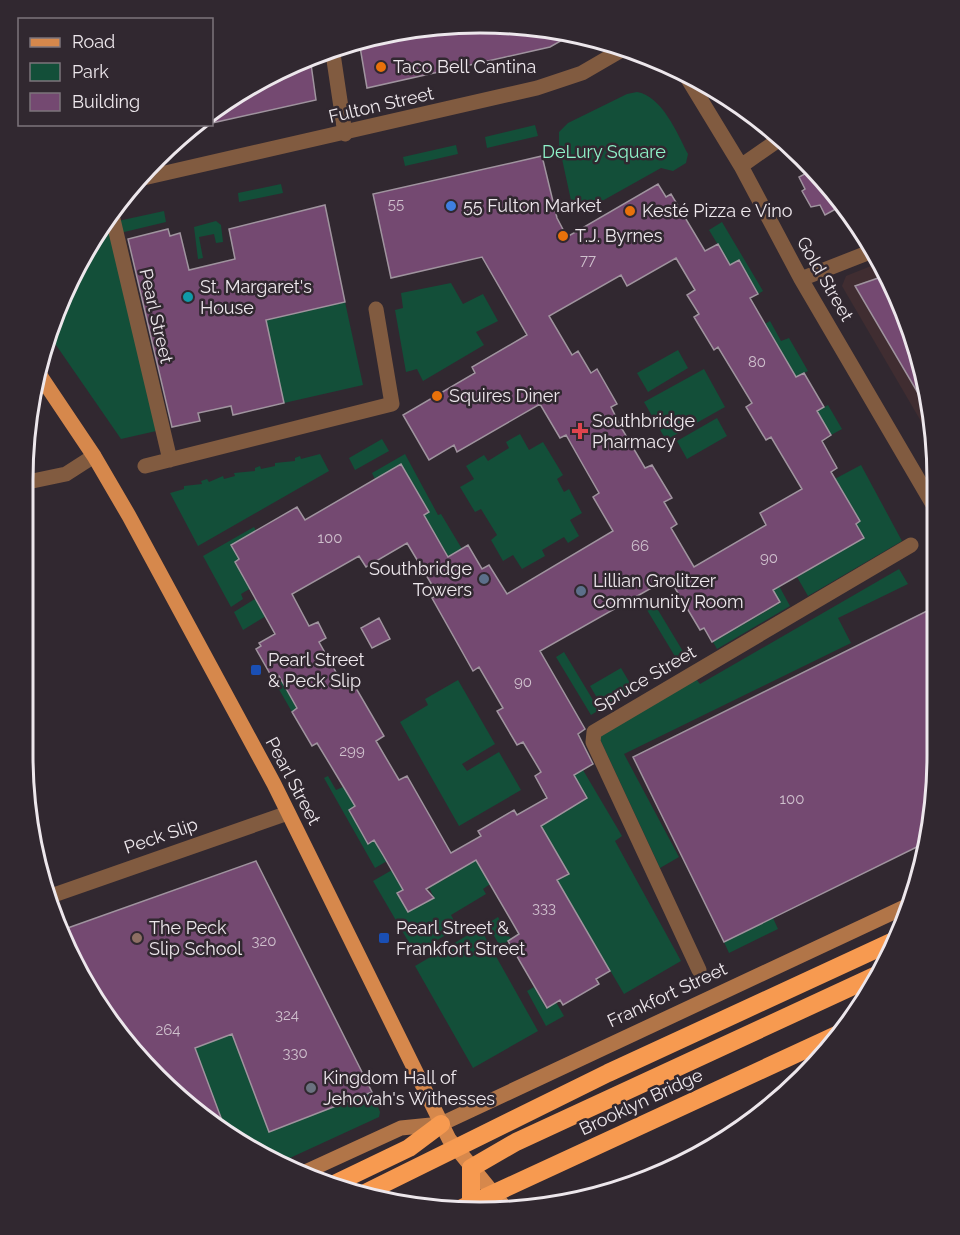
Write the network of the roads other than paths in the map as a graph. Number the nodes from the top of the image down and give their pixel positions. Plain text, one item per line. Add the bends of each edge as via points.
1 (615, 54) edge
2 (334, 58) edge
3 (693, 87) edge
4 (345, 134) junction
5 (774, 143) edge
6 (741, 166) junction
7 (154, 175) edge
8 (114, 224) edge
9 (865, 254) edge
10 (801, 279) junction
11 (376, 309) dead end
12 (44, 382) edge
13 (94, 456) junction
14 (170, 460) junction
15 (145, 466) dead end
16 (33, 481) edge
17 (927, 491) edge
18 (911, 545) dead end
19 (288, 813) junction
20 (56, 894) edge
21 (900, 908) edge
22 (884, 945) edge
23 (699, 970) dead end
24 (866, 980) edge
25 (823, 1041) edge
26 (441, 1124) junction
27 (471, 1168) junction
28 (312, 1169) edge
29 (342, 1180) edge
30 (373, 1189) edge
31 (499, 1201) edge
32 (471, 1202) edge
33 (476, 1202) edge

1 - 4 street, Fulton Street via 582,73 548,85
2 - 4 street
3 - 6 street, Gold Street
4 - 7 street, Fulton Street
5 - 6 street
6 - 10 street, Gold Street
8 - 14 street, Pearl Street
9 - 10 street
10 - 17 street, Gold Street
11 - 14 street via 392,404
12 - 13 main road, Pearl Street
13 - 16 street via 66,474
13 - 19 main road, Pearl Street
14 - 15 street
18 - 23 street, Spruce Street via 594,732 593,741
19 - 20 street, Peck Slip
19 - 26 main road, Pearl Street
21 - 26 main road, Frankfort Street
22 - 30 highway, bridge via 676,1041
24 - 27 highway via 516,1142
25 - 33 highway, Brooklyn Bridge, bridge
26 - 27 main road, Pearl Street
26 - 28 main road, Frankfort Street via 401,1128
26 - 29 highway via 409,1148
27 - 31 main road, Pearl Street
27 - 32 highway

